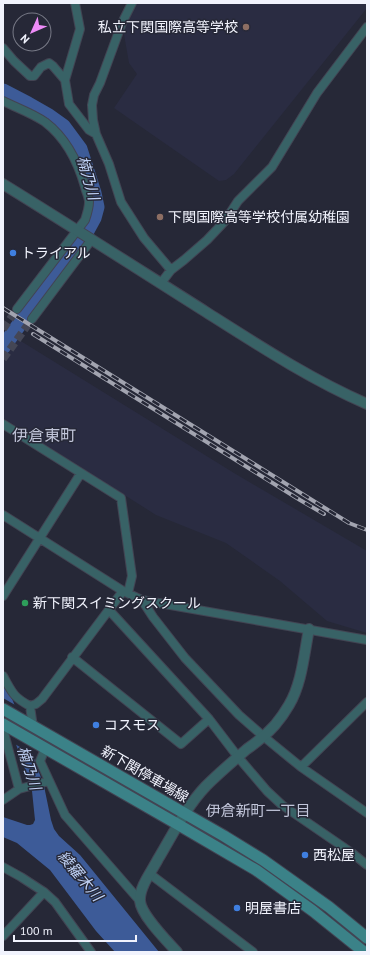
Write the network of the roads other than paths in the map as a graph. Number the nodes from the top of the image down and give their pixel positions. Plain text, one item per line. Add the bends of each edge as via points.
1 (75, 3) edge
2 (132, 3) edge
3 (367, 27) edge
4 (3, 48) edge
5 (65, 80) junction
6 (3, 101) edge
7 (96, 134) junction
8 (3, 184) edge
9 (77, 230) junction
10 (92, 239) junction
11 (171, 270) junction
12 (161, 283) junction
13 (18, 309) tunnel mouth
14 (32, 319) tunnel mouth
15 (367, 404) edge
16 (3, 424) edge
17 (81, 473) junction
18 (3, 515) edge
19 (40, 539) junction
20 (125, 592) junction
21 (3, 596) edge
22 (142, 600) junction
23 (109, 610) junction
24 (309, 629) junction
25 (367, 640) edge
26 (72, 658) junction
27 (3, 676) edge
28 (367, 702) edge
29 (30, 706) junction
30 (3, 709) edge
31 (209, 719) junction
32 (3, 724) edge
33 (31, 726) junction
34 (3, 729) edge
35 (263, 736) junction
36 (46, 749) junction
37 (238, 757) junction
38 (301, 767) junction
39 (47, 782) junction
40 (21, 788) junction
41 (3, 800) edge
42 (367, 813) edge
43 (185, 814) junction
44 (179, 825) junction
45 (367, 865) edge
46 (3, 867) edge
47 (150, 874) junction
48 (44, 892) junction
49 (140, 901) junction
50 (3, 936) edge
51 (367, 938) edge
52 (91, 952) edge
53 (177, 952) edge
54 (253, 952) edge
55 (364, 952) edge

1 - 5 street via 80,29
2 - 7 street via 94,95 92,105
3 - 11 street via 317,93 272,167 238,202 207,240
4 - 5 street via 30,76 34,76 41,67 49,63
5 - 7 street via 69,104 89,130
6 - 9 street via 44,122 67,146 82,176 89,202 88,212
7 - 11 street via 121,202 144,238
8 - 9 street
9 - 10 street
9 - 13 street
10 - 12 street
10 - 14 street
11 - 12 street
12 - 15 street via 286,362
16 - 17 street
17 - 19 street
17 - 20 street via 121,498 132,576
18 - 19 street
19 - 20 street
19 - 21 street
20 - 22 street
20 - 23 street
22 - 24 street
22 - 35 street via 185,658 239,715
23 - 26 street
23 - 31 street
24 - 25 street
24 - 35 street via 297,687 289,704
26 - 29 street via 42,699
26 - 31 street via 181,744
27 - 29 street via 16,697
28 - 38 street
29 - 33 street
30 - 33 main road, 新下関停車場線
31 - 37 street
32 - 36 main road, 新下関停車場線
33 - 43 main road, 新下関停車場線
34 - 40 street
35 - 37 street
35 - 38 street
36 - 39 street via 40,761
36 - 44 main road, 新下関停車場線
37 - 43 street via 207,785
37 - 45 street via 266,791 282,805
38 - 42 street
39 - 40 street
39 - 49 street via 65,815
40 - 41 street
43 - 44 street
43 - 51 main road, 新下関停車場線 via 263,860
44 - 47 street
44 - 55 main road, 新下関停車場線 via 256,870
46 - 48 street
47 - 49 street via 141,892
47 - 54 street
48 - 50 street
48 - 52 street via 55,902
49 - 53 street via 149,919

